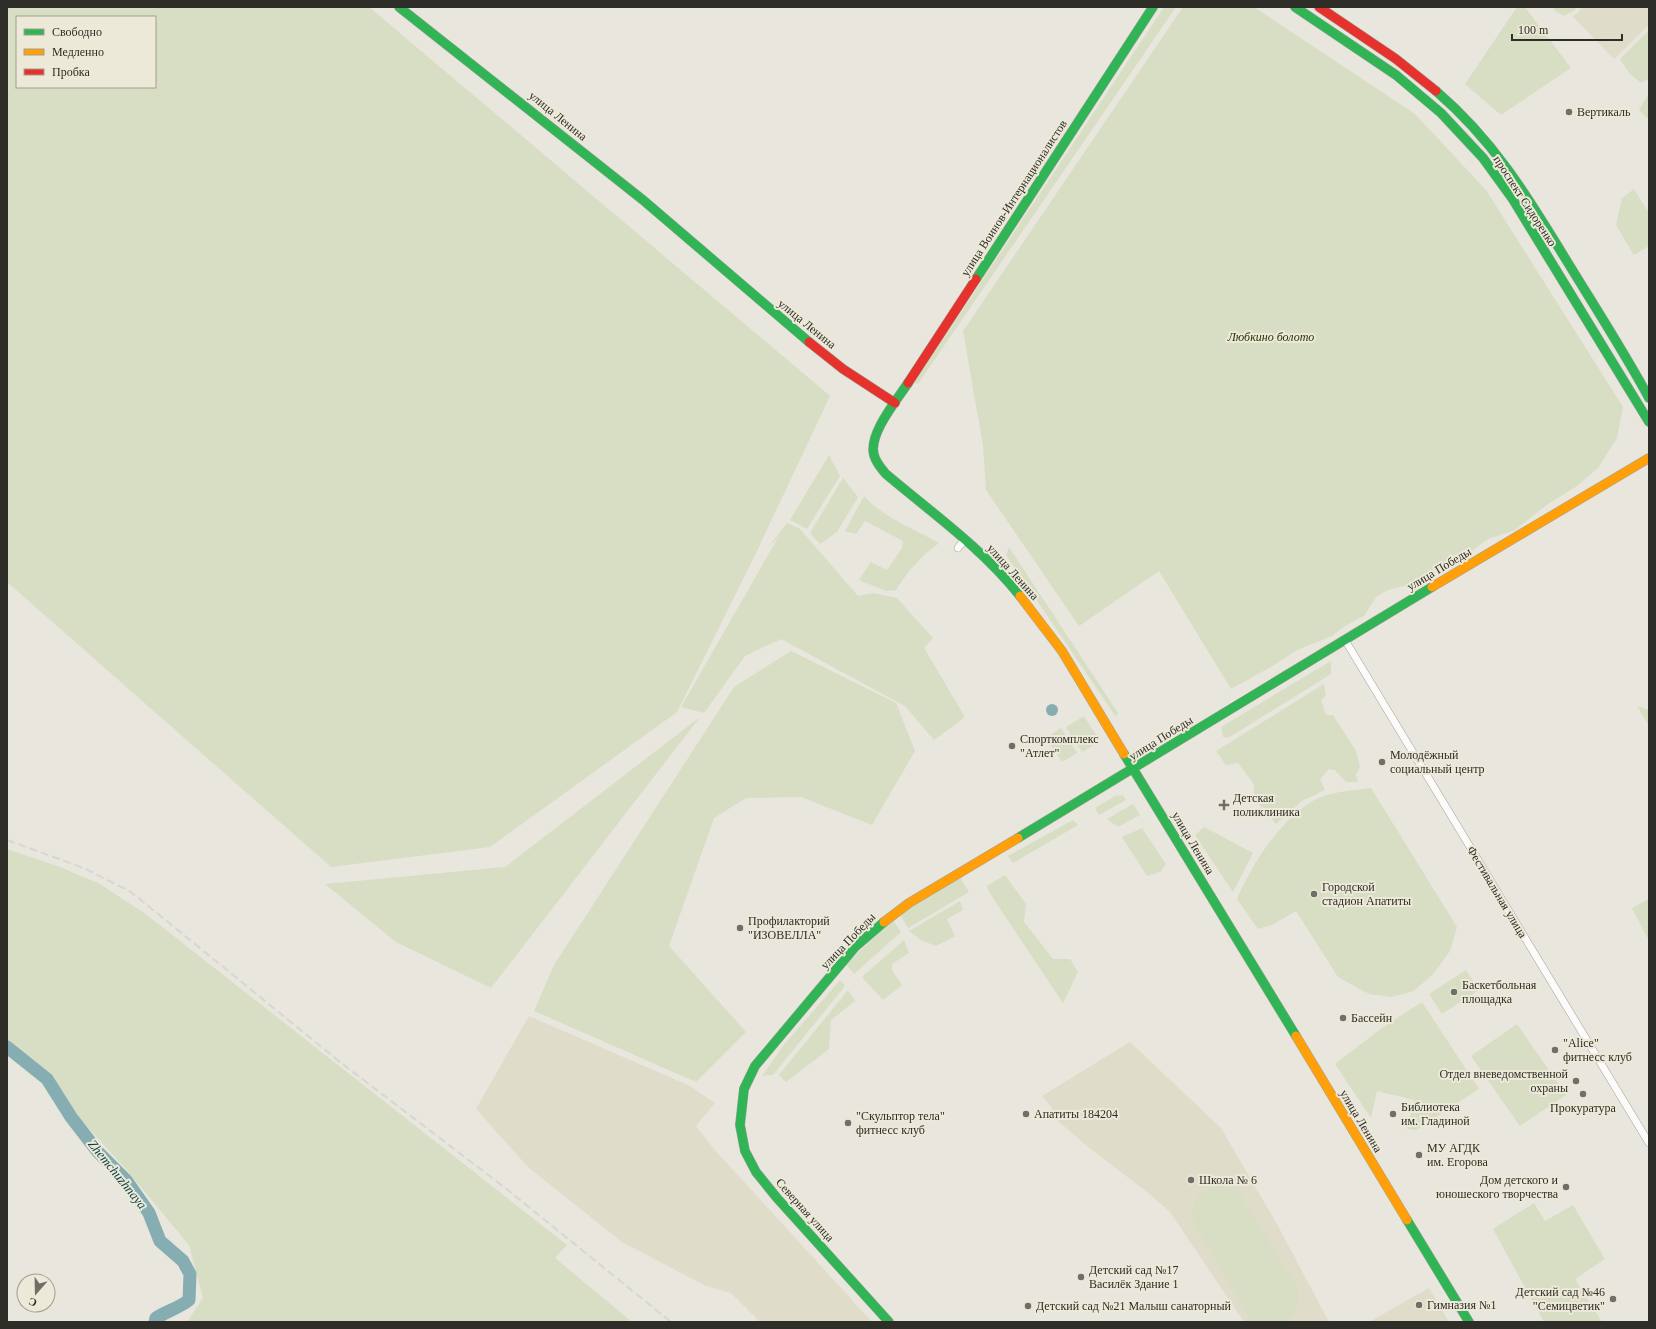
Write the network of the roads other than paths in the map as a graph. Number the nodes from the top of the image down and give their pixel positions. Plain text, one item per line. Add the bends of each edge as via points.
1 (399, 7) edge
2 (1153, 7) edge
3 (1295, 7) edge
4 (1319, 7) edge
5 (1449, 102) junction
6 (1441, 113) junction
7 (1649, 398) edge
8 (895, 403) junction
9 (1649, 422) edge
10 (1649, 458) edge
11 (965, 539) junction
12 (958, 548) dead end
13 (1345, 640) junction
14 (1134, 769) junction
15 (742, 1098) joint
16 (1649, 1143) edge
17 (889, 1322) edge
18 (1469, 1322) edge

1 - 8 main road, улица Ленина via 644,200 797,333 843,369
2 - 8 main road, улица Воинов-Интернационалистов
3 - 6 main road, проспект Сидоренко via 1396,75
4 - 5 main road, проспект Сидоренко via 1397,59
5 - 6 main road
5 - 7 main road, проспект Сидоренко via 1492,146 1520,184
6 - 9 main road, проспект Сидоренко via 1482,158 1512,198
8 - 11 main road, улица Ленина via 873,441 872,450 877,464
10 - 13 main road, улица Победы
11 - 12 street
11 - 14 main road, улица Ленина via 1003,575 1027,603 1062,651
13 - 14 main road, улица Победы
13 - 16 street, Фестивальная улица
14 - 15 main road, улица Победы via 892,914 871,931 762,1057 748,1078
14 - 18 main road, улица Ленина
15 - 17 main road, Северная улица via 742,1136 745,1151 756,1172

